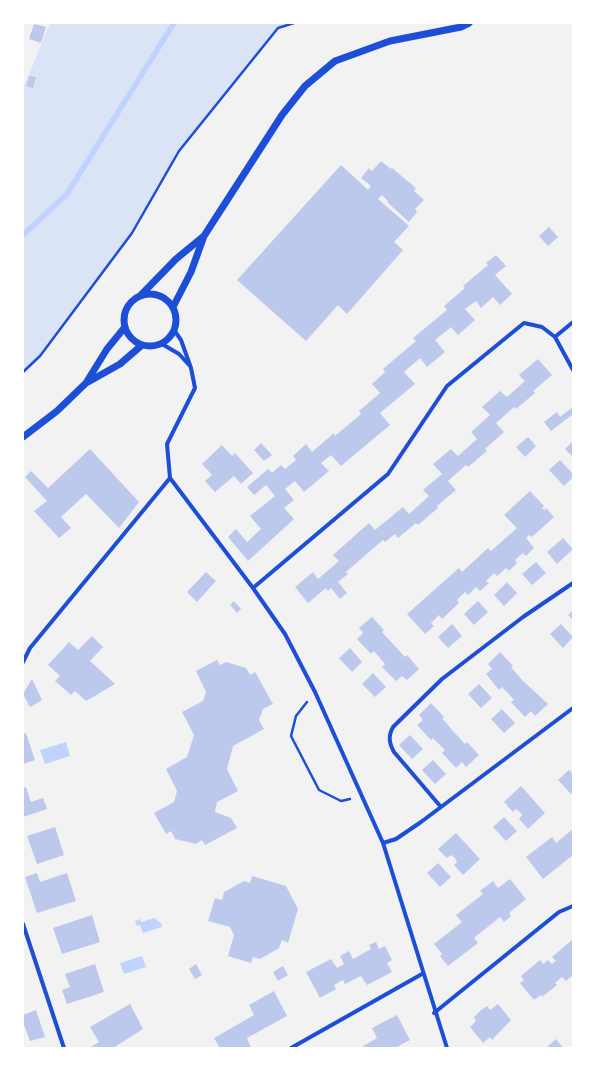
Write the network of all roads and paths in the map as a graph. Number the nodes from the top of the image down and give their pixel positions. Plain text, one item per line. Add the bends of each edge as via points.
1 (294, 23) edge
2 (469, 23) edge
3 (204, 236) junction
4 (139, 296) junction
5 (173, 308) junction
6 (573, 322) edge
7 (125, 327) junction
8 (174, 330) junction
9 (555, 337) junction
10 (162, 344) junction
11 (142, 345) junction
12 (191, 368) junction
13 (573, 370) edge
14 (23, 372) edge
15 (86, 383) junction
16 (23, 437) edge
17 (170, 478) junction
18 (573, 583) edge
19 (253, 588) junction
20 (23, 662) edge
21 (315, 692) junction
22 (573, 708) edge
23 (362, 795) junction
24 (441, 807) junction
25 (383, 843) junction
26 (573, 906) edge
27 (23, 924) edge
28 (422, 974) junction
29 (434, 1013) junction
30 (64, 1048) edge
31 (291, 1048) edge
32 (447, 1048) edge

1 - 14 path via 278,28 179,151 132,233 40,356
2 - 3 street via 461,27 390,41 335,61 305,86 282,114
3 - 4 street via 176,259
3 - 5 street via 191,272
4 - 5 street via 154,294 168,301
4 - 7 street via 128,306
5 - 8 street via 176,315
6 - 9 street
7 - 11 street via 134,342
7 - 15 street via 107,349
8 - 10 street
8 - 12 street via 181,340
9 - 13 street
9 - 19 street via 542,327 524,323 447,386 388,474
10 - 11 street via 149,347
10 - 12 street via 179,354
11 - 15 street via 120,364
12 - 17 street via 195,388 167,444
15 - 16 street via 57,411
17 - 19 street
17 - 20 street via 30,648
18 - 24 street via 523,617 442,679 390,732 389,739 394,752
19 - 21 street via 285,634
21 - 23 street
21 - 23 path via 296,716 291,736 319,790 341,801
22 - 24 street
23 - 25 street
24 - 25 street via 396,839
25 - 28 street
26 - 29 street via 559,912
27 - 30 street
28 - 29 street
28 - 31 street
29 - 32 street

